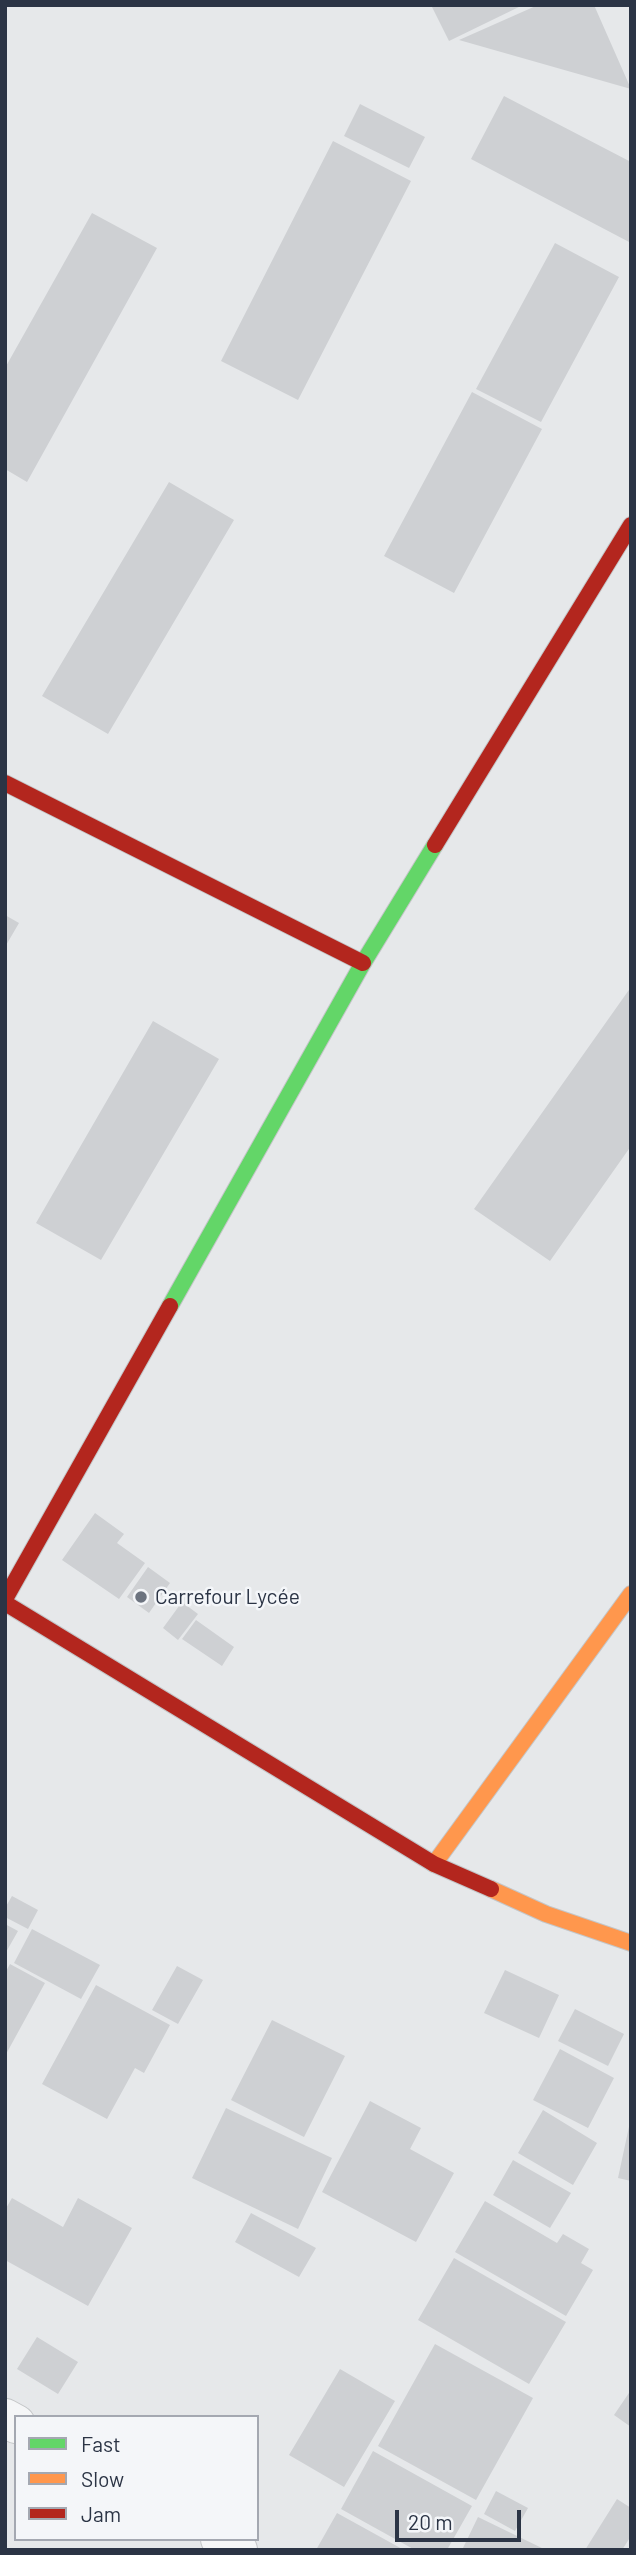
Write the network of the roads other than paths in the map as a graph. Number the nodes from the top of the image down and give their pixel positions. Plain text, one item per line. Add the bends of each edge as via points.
1 (631, 525) edge
2 (5, 783) edge
3 (363, 964) junction
4 (631, 1594) edge
5 (5, 1601) edge
6 (434, 1864) junction
7 (631, 1943) edge

1 - 3 street
2 - 3 street
3 - 5 street
4 - 6 street
5 - 6 street
6 - 7 street via 546,1914

